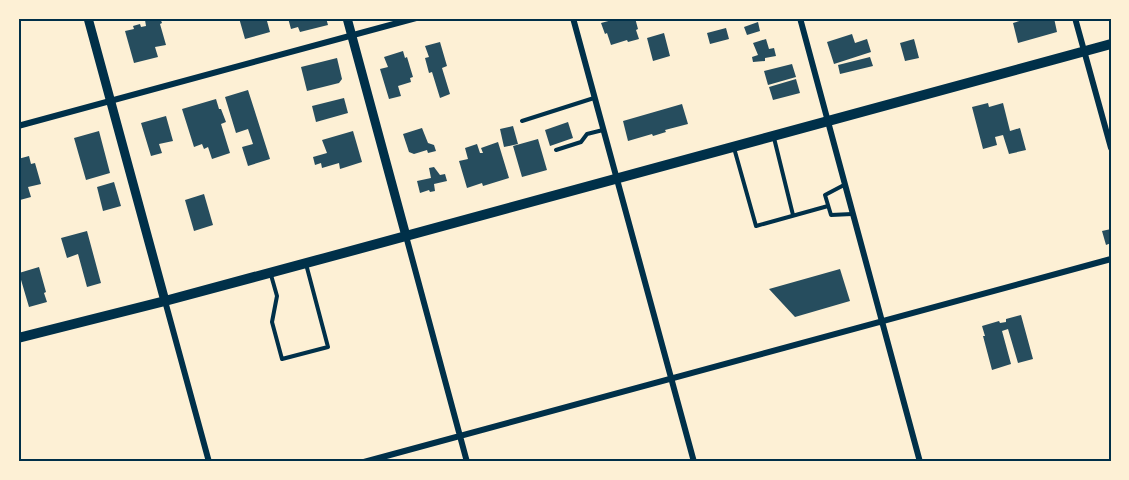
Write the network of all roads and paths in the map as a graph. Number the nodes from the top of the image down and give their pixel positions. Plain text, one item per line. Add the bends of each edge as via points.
1 (88, 18) edge
2 (347, 18) edge
3 (416, 18) edge
4 (573, 18) edge
5 (800, 18) edge
6 (1076, 18) edge
7 (351, 36) junction
8 (1111, 44) edge
9 (1084, 51) junction
10 (595, 98) junction
11 (111, 101) junction
12 (522, 121) dead end
13 (828, 121) junction
14 (18, 126) edge
15 (603, 129) junction
16 (774, 136) junction
17 (733, 147) junction
18 (1111, 148) edge
19 (556, 150) dead end
20 (617, 178) junction
21 (845, 184) junction
22 (828, 206) junction
23 (853, 214) junction
24 (793, 216) junction
25 (406, 236) junction
26 (1111, 259) edge
27 (306, 263) junction
28 (270, 273) junction
29 (165, 301) junction
30 (882, 321) junction
31 (18, 338) edge
32 (671, 378) junction
33 (460, 436) junction
34 (209, 462) edge
35 (364, 462) edge
36 (467, 462) edge
37 (694, 462) edge
38 (920, 462) edge

1 - 11 street
2 - 7 street
3 - 7 street
4 - 10 street
5 - 13 street
6 - 9 street
7 - 11 street
7 - 25 street
8 - 9 main road
9 - 13 main road
9 - 18 street
10 - 12 lane
10 - 15 street
11 - 14 street
11 - 29 street
13 - 16 main road
13 - 21 street
15 - 19 lane
15 - 20 street
16 - 17 main road
16 - 24 lane
17 - 20 main road
17 - 24 lane via 756,226
20 - 25 main road
20 - 32 street
21 - 22 lane via 825,195
21 - 23 street
22 - 23 lane via 831,215
22 - 24 lane
23 - 30 street
25 - 27 main road
25 - 33 street
26 - 30 street
27 - 28 main road
27 - 28 lane via 328,347 282,360 272,322 277,296
28 - 29 main road
29 - 31 main road
29 - 34 street
30 - 32 street
30 - 38 street
32 - 33 street
32 - 37 street
33 - 35 street
33 - 36 street

